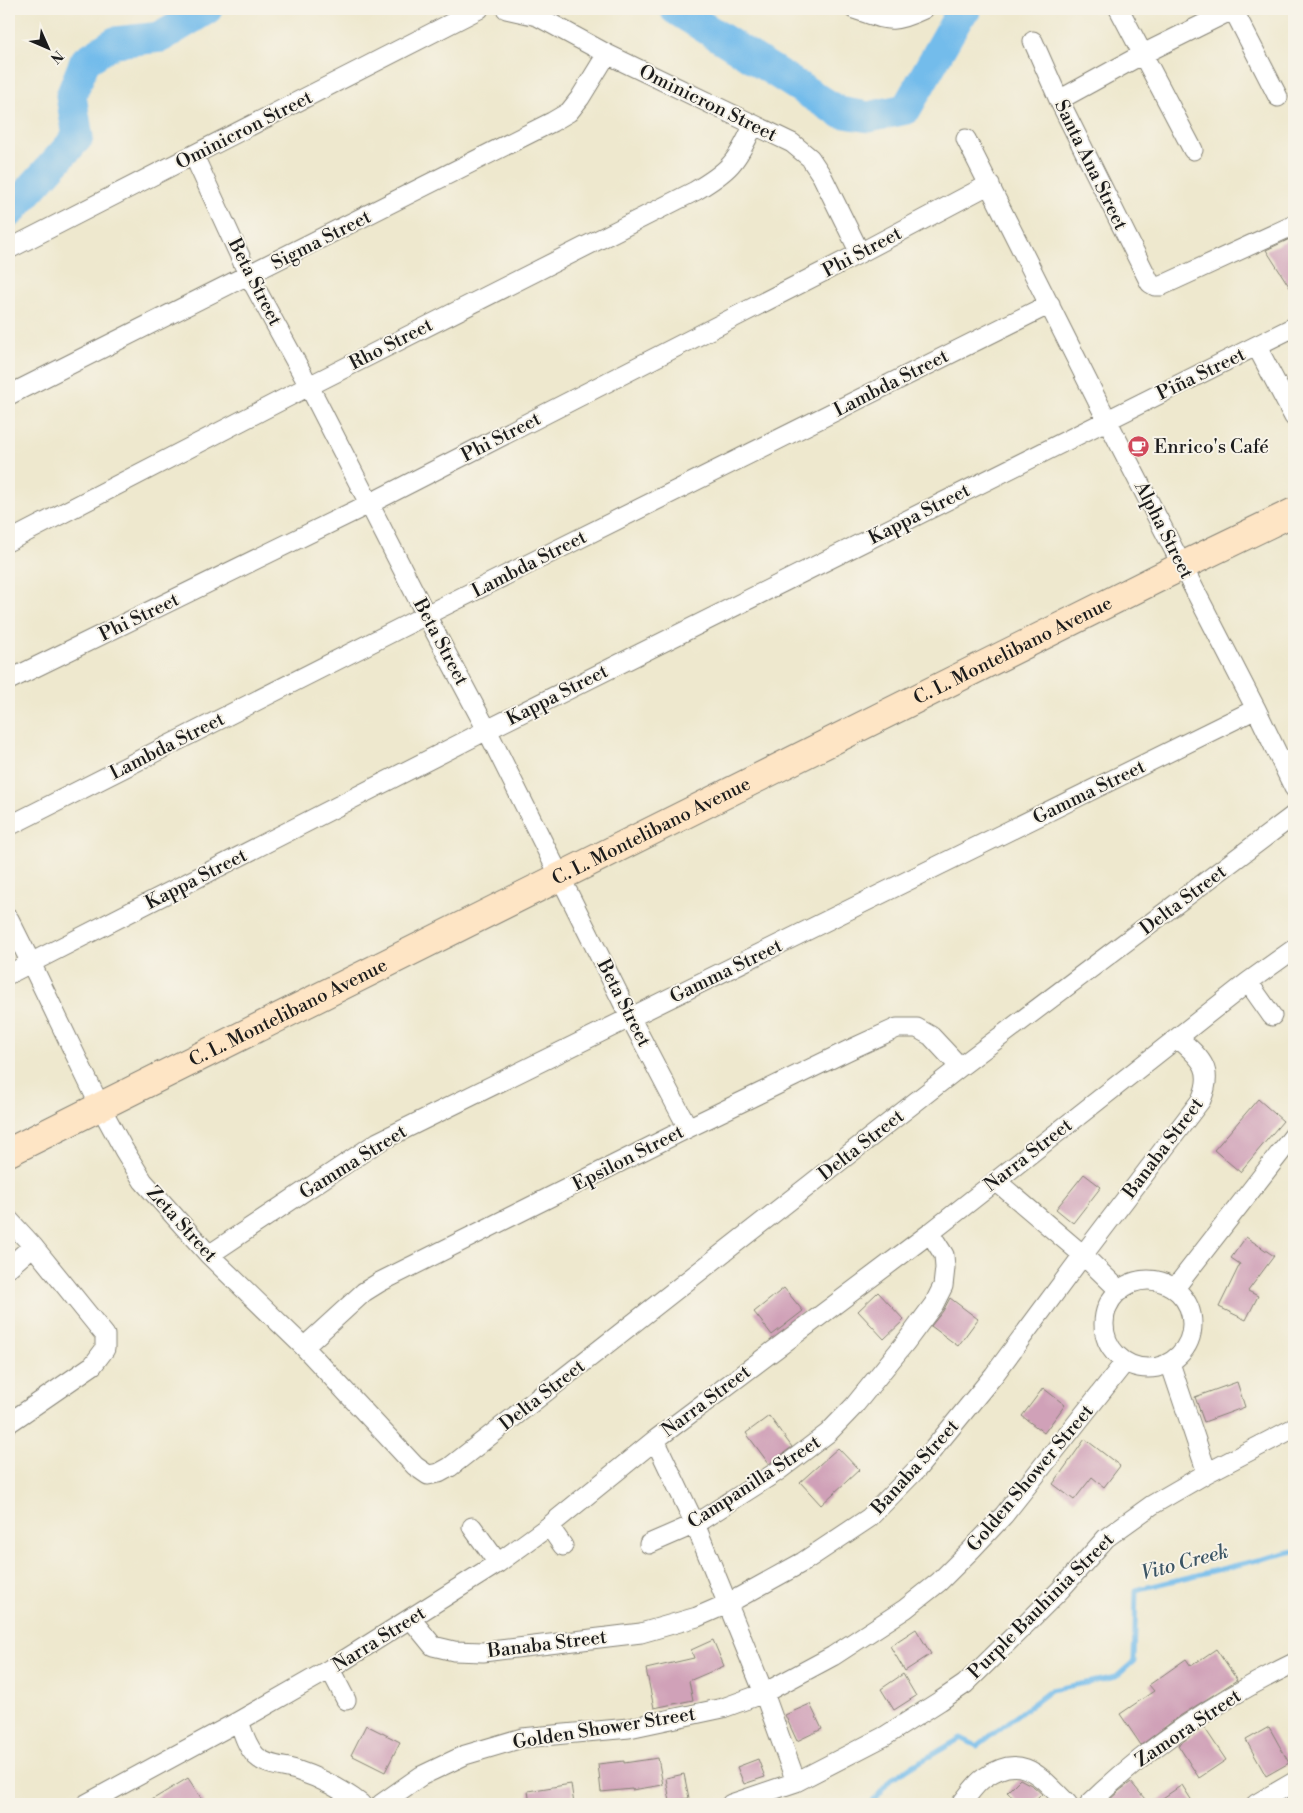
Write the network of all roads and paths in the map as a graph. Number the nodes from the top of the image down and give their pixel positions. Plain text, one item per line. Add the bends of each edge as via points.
1 (479, 9) edge
2 (506, 9) edge
3 (854, 9) edge
4 (924, 9) edge
5 (1119, 9) edge
6 (1233, 9) edge
7 (1032, 41) dead end
8 (607, 54) junction
9 (1143, 54) junction
10 (1278, 97) dead end
11 (1059, 100) junction
12 (753, 126) junction
13 (966, 139) dead end
14 (1193, 150) dead end
15 (194, 156) junction
16 (990, 184) junction
17 (1294, 225) edge
18 (9, 249) edge
19 (860, 253) junction
20 (249, 276) junction
21 (1050, 304) junction
22 (1294, 327) edge
23 (1257, 347) junction
24 (309, 386) junction
25 (9, 395) edge
26 (1294, 417) edge
27 (1107, 420) junction
28 (369, 504) junction
29 (1294, 512) edge
30 (9, 541) edge
31 (1182, 566) junction
32 (426, 615) junction
33 (9, 680) edge
34 (1256, 709) junction
35 (487, 730) junction
36 (1294, 788) edge
37 (1294, 815) edge
38 (9, 826) edge
39 (561, 876) junction
40 (9, 920) edge
41 (1294, 949) edge
42 (32, 963) junction
43 (9, 974) edge
44 (1248, 982) junction
45 (1272, 1016) dead end
46 (631, 1019) junction
47 (1178, 1038) junction
48 (960, 1067) junction
49 (100, 1106) junction
50 (688, 1128) junction
51 (1294, 1135) edge
52 (9, 1152) edge
53 (996, 1181) junction
54 (9, 1220) edge
55 (930, 1233) junction
56 (33, 1246) junction
57 (208, 1255) junction
58 (1083, 1255) junction
59 (9, 1268) edge
60 (1175, 1288) junction
61 (1120, 1290) junction
62 (304, 1346) junction
63 (1125, 1362) junction
64 (1170, 1362) junction
65 (9, 1422) edge
66 (1294, 1428) edge
67 (654, 1440) junction
68 (1207, 1474) junction
69 (428, 1475) joint
70 (695, 1524) junction
71 (550, 1526) junction
72 (472, 1527) dead end
73 (649, 1544) dead end
74 (563, 1546) dead end
75 (498, 1564) junction
76 (727, 1604) junction
77 (411, 1619) junction
78 (1294, 1663) edge
79 (330, 1670) junction
80 (764, 1693) junction
81 (346, 1700) dead end
82 (239, 1721) junction
83 (796, 1782) junction
84 (1294, 1782) edge
85 (86, 1804) edge
86 (361, 1804) edge
87 (381, 1804) edge
88 (731, 1804) edge
89 (961, 1804) edge
90 (1068, 1804) edge
91 (1088, 1804) edge
92 (1256, 1804) edge

1 - 15 street, Ominicron Street
2 - 8 street, Ominicron Street via 537,16
3 - 4 street via 895,20
5 - 9 street
6 - 9 street
6 - 10 street
7 - 11 street, Santa Ana Street
8 - 12 street, Ominicron Street
8 - 20 street, Sigma Street via 569,112
9 - 11 street
9 - 14 street
11 - 17 street, Santa Ana Street via 1147,278 1155,286
12 - 19 street, Ominicron Street via 792,143 810,158
12 - 24 street, Rho Street via 732,164 695,191
13 - 16 street, Alpha Street
15 - 18 street, Ominicron Street
15 - 20 street, Beta Street
16 - 19 street, Phi Street
16 - 21 street, Alpha Street
19 - 28 street, Phi Street
20 - 24 street, Beta Street
20 - 25 street, Sigma Street
21 - 27 street, Alpha Street
21 - 32 street, Lambda Street
22 - 23 street, Piña Street
23 - 26 street
23 - 27 street, Piña Street
24 - 28 street, Beta Street
24 - 30 street, Rho Street
27 - 31 street, Alpha Street
27 - 35 street, Kappa Street
28 - 32 street, Beta Street
28 - 33 street, Phi Street
29 - 31 street, C. L. Montelibano Avenue
31 - 34 street, Alpha Street
31 - 39 street, C. L. Montelibano Avenue
32 - 35 street, Beta Street
32 - 38 street, Lambda Street
34 - 36 street, Alpha Street
34 - 46 street, Gamma Street
35 - 39 street, Beta Street
35 - 42 street, Kappa Street
37 - 48 street, Delta Street
39 - 46 street, Beta Street
39 - 49 street, C. L. Montelibano Avenue
40 - 42 street, Zeta Street
41 - 44 street, Narra Street
42 - 43 street, Kappa Street
42 - 49 street, Zeta Street
44 - 45 street
44 - 47 street, Narra Street
46 - 50 street, Beta Street
46 - 57 street, Gamma Street via 378,1142
47 - 53 street, Narra Street
47 - 58 street, Banaba Street via 1206,1068 1203,1095
48 - 50 street, Epsilon Street via 932,1036 917,1028 898,1028
48 - 69 street, Delta Street via 450,1467
49 - 52 street, C. L. Montelibano Avenue
49 - 57 street, Zeta Street via 143,1181
50 - 62 street, Epsilon Street via 380,1282 364,1292
51 - 60 street
53 - 55 street, Narra Street
53 - 58 street
54 - 56 street
55 - 67 street, Narra Street
55 - 70 street, Campanilla Street via 944,1255 943,1286 905,1343 828,1433 778,1471
56 - 59 street
56 - 65 street via 105,1335 105,1349 93,1365
57 - 62 street, Zeta Street
58 - 61 street
58 - 76 street, Banaba Street via 994,1375 929,1455 869,1518 803,1562
60 - 61 street via 1144,1280
60 - 64 street via 1189,1307 1192,1322 1190,1337 1183,1351
61 - 63 street via 1105,1313 1104,1329 1114,1352
62 - 69 street, Zeta Street via 415,1466
63 - 64 street via 1143,1368
63 - 80 street, Golden Shower Street via 1004,1515 939,1582 905,1609 840,1651
64 - 68 street
66 - 68 street, Purple Bauhinia Street
67 - 70 street
67 - 71 street, Narra Street
68 - 83 street, Purple Bauhinia Street via 1152,1505 1106,1538 965,1684 885,1736
70 - 73 street, Campanilla Street
70 - 76 street
71 - 74 street
71 - 75 street, Narra Street
72 - 75 street
75 - 77 street, Narra Street
76 - 77 street, Banaba Street via 697,1617 641,1633 483,1652 433,1646
76 - 80 street
77 - 79 street, Narra Street
78 - 91 street, Zamora Street via 1181,1730 1114,1779
79 - 81 street
79 - 82 street, Narra Street
80 - 83 street
80 - 87 street, Golden Shower Street via 723,1708 629,1728 522,1738 464,1755 421,1776
82 - 85 street, Narra Street
82 - 86 street via 256,1756 321,1780
83 - 88 street, Purple Bauhinia Street
84 - 92 street
89 - 90 street via 983,1778 1002,1768 1019,1765 1035,1773

